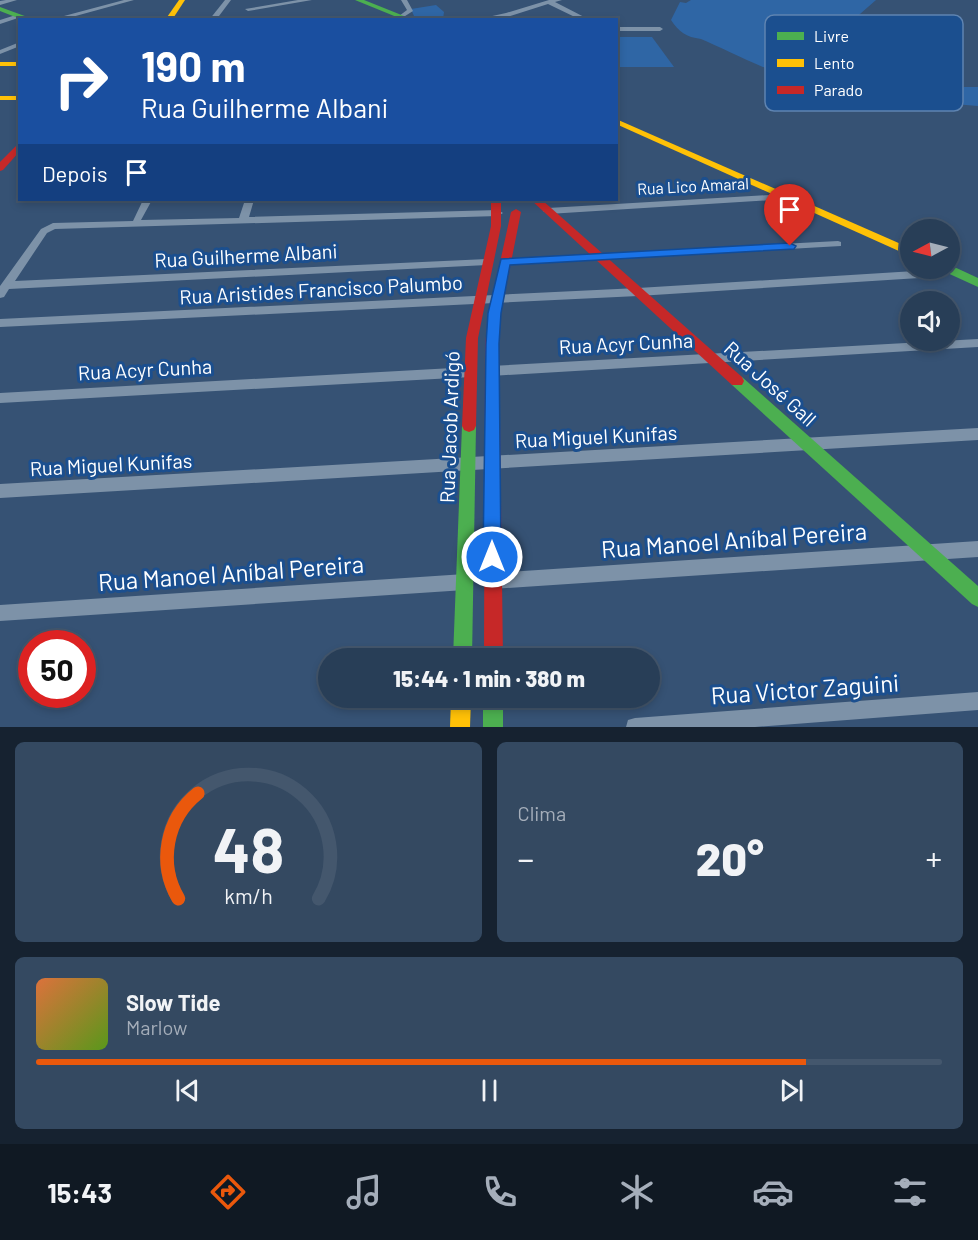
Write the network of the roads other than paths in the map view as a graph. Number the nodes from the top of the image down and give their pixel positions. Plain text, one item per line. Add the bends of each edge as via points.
1 (14, 0) edge
2 (131, 0) edge
3 (182, 0) edge
4 (228, 0) edge
5 (309, 0) edge
6 (348, 0) edge
7 (358, 0) edge
8 (404, 0) edge
9 (559, 0) edge
10 (548, 1) edge
11 (0, 3) edge
12 (0, 9) edge
13 (248, 9) dead end
14 (25, 17) edge
15 (18, 18) edge
16 (60, 18) edge
17 (169, 18) edge
18 (214, 18) edge
19 (382, 18) edge
20 (406, 18) edge
21 (489, 18) edge
22 (583, 18) edge
23 (0, 22) edge
24 (618, 29) edge
25 (660, 29) dead end
26 (18, 45) edge
27 (0, 52) edge
28 (0, 64) edge
29 (18, 64) edge
30 (0, 98) edge
31 (18, 98) edge
32 (618, 114) edge
33 (618, 122) edge
34 (18, 147) edge
35 (0, 168) edge
36 (770, 198) dead end
37 (146, 201) edge
38 (249, 201) edge
39 (537, 201) edge
40 (497, 206) edge
41 (548, 211) junction
42 (516, 212) junction
43 (137, 219) dead end
44 (243, 220) junction
45 (900, 239) edge
46 (838, 244) dead end
47 (900, 248) edge
48 (600, 257) junction
49 (488, 262) junction
50 (505, 262) junction
51 (960, 264) edge
52 (978, 272) edge
53 (960, 274) edge
54 (900, 276) edge
55 (978, 283) edge
56 (3, 289) edge
57 (638, 292) junction
58 (497, 299) junction
59 (478, 300) junction
60 (0, 323) edge
61 (978, 343) edge
62 (712, 358) junction
63 (491, 371) junction
64 (471, 372) junction
65 (0, 398) edge
66 (978, 434) edge
67 (807, 444) junction
68 (492, 463) junction
69 (468, 464) junction
70 (0, 491) edge
71 (978, 549) edge
72 (926, 552) junction
73 (492, 580) junction
74 (465, 582) junction
75 (978, 598) edge
76 (0, 613) edge
77 (462, 648) edge
78 (493, 648) edge
79 (978, 701) edge
80 (461, 708) edge
81 (493, 708) edge
82 (460, 727) edge
83 (493, 727) edge
84 (635, 727) edge

1 - 11 street
2 - 16 street
3 - 17 main road
4 - 18 street
5 - 13 street
6 - 19 main road
7 - 20 main road
8 - 20 street via 410,11
9 - 10 street
10 - 21 street
10 - 22 street
12 - 14 main road
15 - 23 street
24 - 25 street
26 - 27 street
28 - 29 main road
30 - 31 main road
32 - 45 main road
33 - 47 main road
34 - 35 main road
36 - 41 street, Rua Lico Amaral
37 - 43 street
38 - 44 street
39 - 41 main road, Rua José Gall
40 - 42 main road, Rua Lico Amaral
40 - 44 street, Rua Lico Amaral
40 - 49 main road, Rua Jacob Ardigó
41 - 42 main road, Rua Lico Amaral
41 - 48 main road, Rua José Gall
42 - 50 main road, Rua Jacob Ardigó
44 - 56 street, Rua Lico Amaral via 53,226 44,231
46 - 48 street
48 - 50 street
48 - 57 main road, Rua José Gall
49 - 56 street, Rua Guilherme Albani
49 - 59 main road, Rua Jacob Ardigó
50 - 58 main road, Rua Jacob Ardigó
51 - 52 main road
53 - 55 main road
54 - 57 street, Rua Aristides Francisco Palumbo
57 - 58 street, Rua Aristides Francisco Palumbo
57 - 62 main road, Rua José Gall
58 - 59 street, Rua Aristides Francisco Palumbo
58 - 63 main road, Rua Jacob Ardigó
59 - 60 street, Rua Aristides Francisco Palumbo
59 - 64 main road, Rua Jacob Ardigó
61 - 62 street, Rua Acyr Cunha
62 - 63 street, Rua Acyr Cunha
62 - 67 main road, Rua José Gall
63 - 68 main road, Rua Jacob Ardigó
64 - 65 street, Rua Acyr Cunha
64 - 69 main road, Rua Jacob Ardigó
66 - 67 street, Rua Miguel Kunifas
67 - 68 street, Rua Miguel Kunifas
67 - 72 main road, Rua José Gall
68 - 69 street, Rua Miguel Kunifas
68 - 73 main road, Rua Jacob Ardigó
69 - 70 street, Rua Miguel Kunifas
69 - 74 main road, Rua Jacob Ardigó
71 - 72 street, Rua Manoel Aníbal Pereira
72 - 73 street, Rua Manoel Aníbal Pereira
72 - 75 main road, Rua José Gall
73 - 78 main road, Rua Jacob Ardigó
74 - 76 street, Rua Manoel Aníbal Pereira
74 - 77 main road, Rua Jacob Ardigó
79 - 84 street, Rua Victor Zaguini
80 - 82 main road
81 - 83 main road

